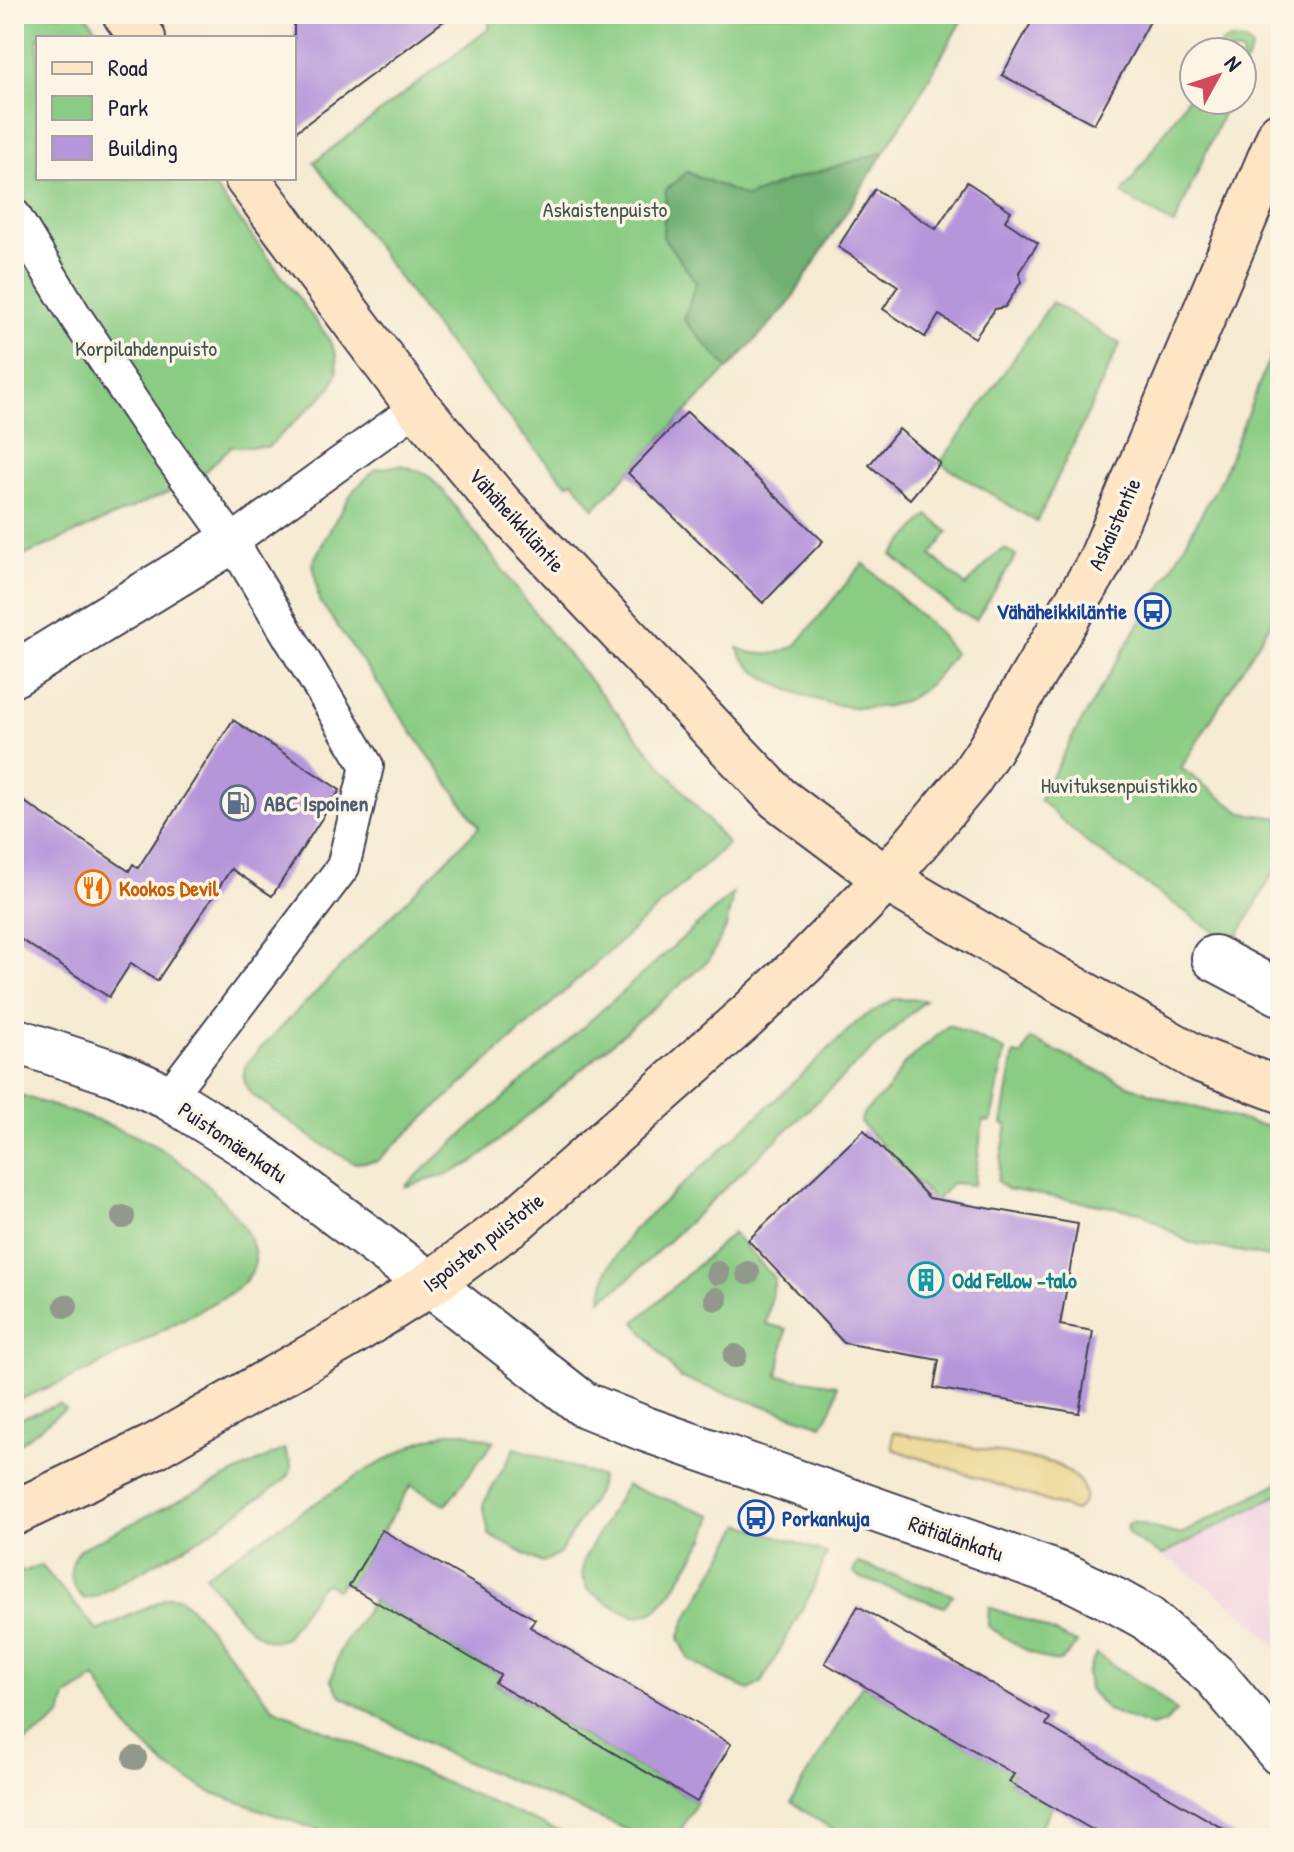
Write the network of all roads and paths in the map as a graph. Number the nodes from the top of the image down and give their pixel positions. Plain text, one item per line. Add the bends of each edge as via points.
1 (125, 14) edge
2 (142, 36) edge
3 (1280, 134) edge
4 (248, 180) edge
5 (14, 215) edge
6 (418, 407) junction
7 (232, 541) junction
8 (14, 674) edge
9 (886, 879) junction
10 (1214, 958) dead end
11 (1280, 993) edge
12 (14, 1040) edge
13 (1280, 1090) edge
14 (168, 1097) junction
15 (430, 1284) junction
16 (14, 1513) edge
17 (1280, 1753) edge

1 - 2 main road
3 - 9 main road, Askaistentie via 1099,564 969,780
4 - 6 main road, Vähäheikkiläntie
5 - 7 lane via 77,319
6 - 7 lane
6 - 9 main road, Vähäheikkiläntie via 508,513 778,798
7 - 8 street
7 - 14 lane via 367,766 343,867
9 - 13 main road, Vähäheikkiläntie via 1198,1059
9 - 15 main road, Ispoisten puistotie via 746,1017 516,1220
10 - 11 street
12 - 14 street, Puistomäenkatu
14 - 15 street, Puistomäenkatu via 243,1144
15 - 16 main road, Ispoisten puistotie via 155,1446
15 - 17 street, Rätiälänkatu via 583,1404 1070,1578 1147,1618 1215,1676

